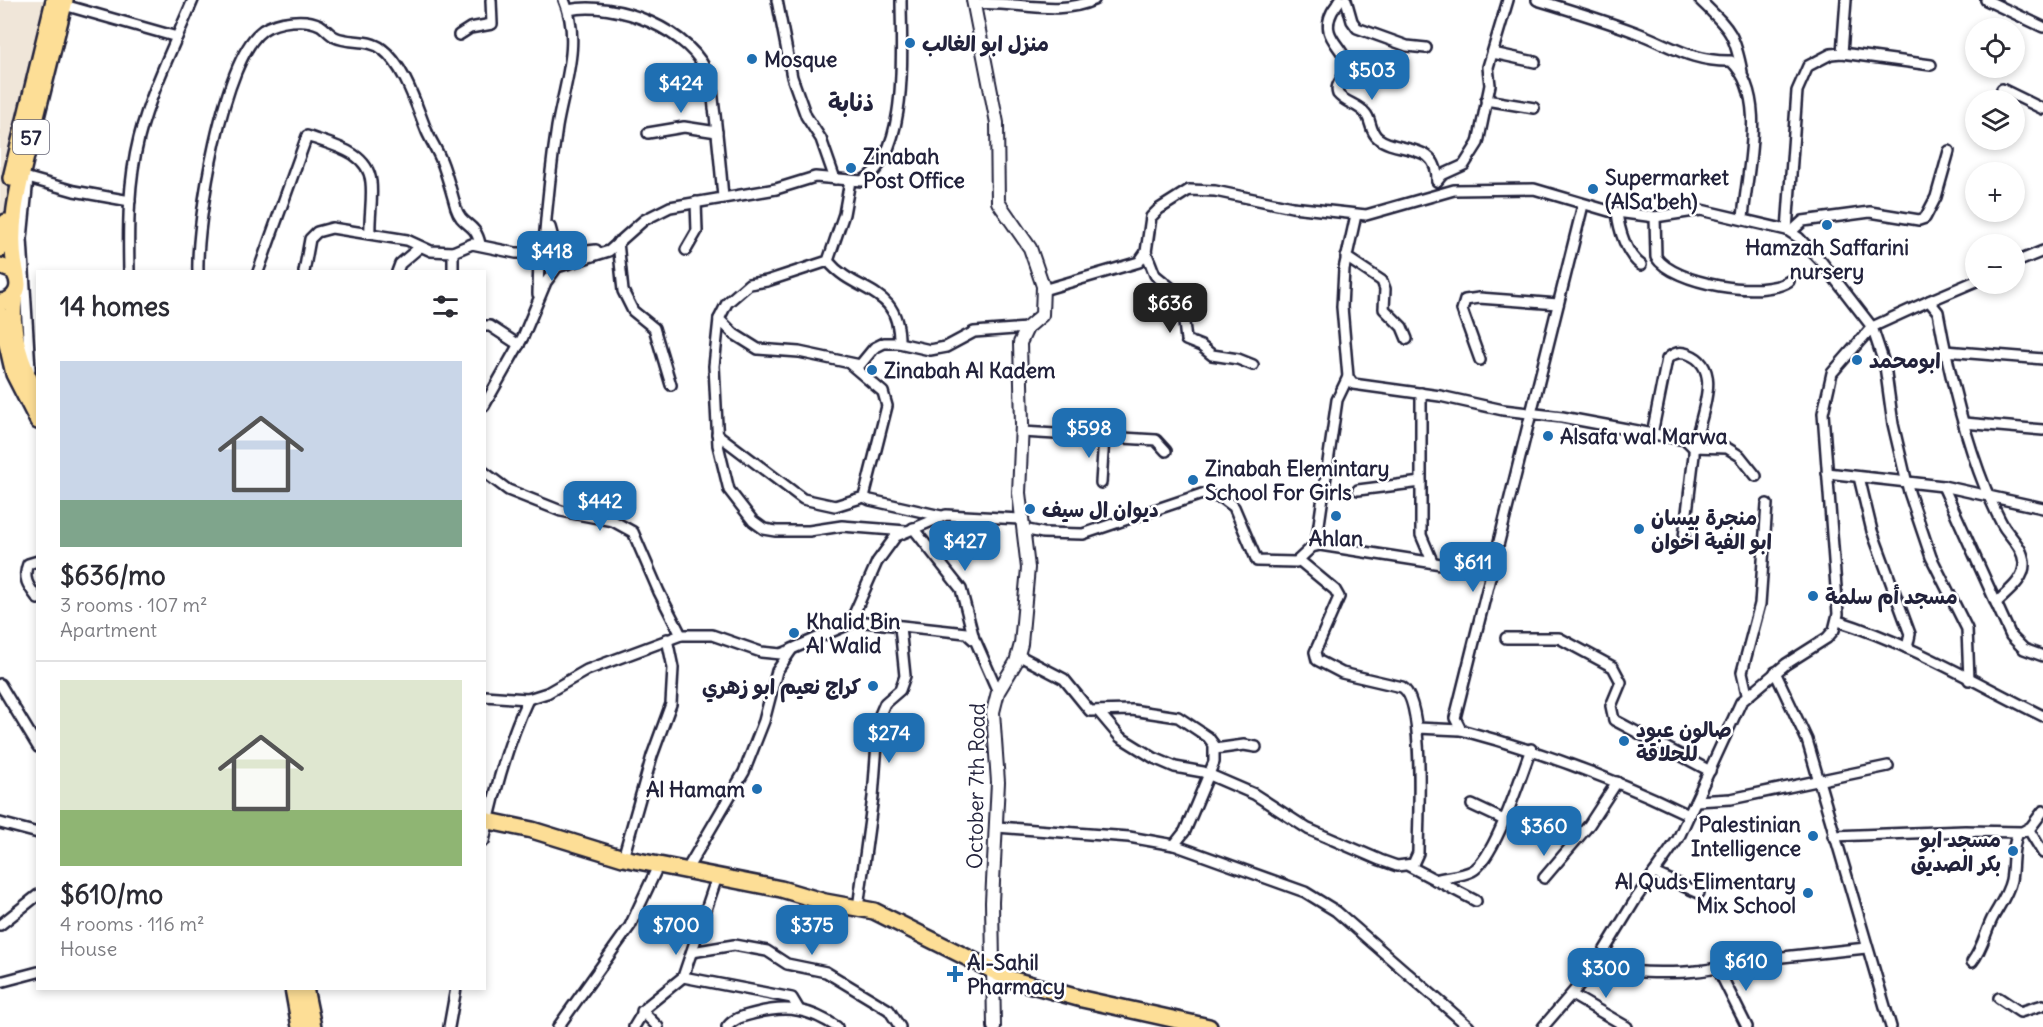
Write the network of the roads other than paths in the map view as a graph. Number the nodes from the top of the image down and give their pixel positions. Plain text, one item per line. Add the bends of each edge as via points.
1 (193, 0) edge
2 (491, 0) edge
3 (564, 0) edge
4 (777, 0) edge
5 (901, 0) edge
6 (1094, 0) edge
7 (1340, 0) edge
8 (1346, 0) edge
9 (1508, 0) edge
10 (1537, 0) edge
11 (1700, 0) edge
12 (1846, 0) edge
13 (1986, 0) edge
14 (61, 2) edge
15 (974, 2) edge
16 (568, 10) junction
17 (2043, 27) edge
18 (459, 34) dead end
19 (177, 37) junction
20 (1426, 48) dead end
21 (1493, 53) junction
22 (1842, 53) junction
23 (1535, 62) dead end
24 (1931, 66) dead end
25 (1742, 72) junction
26 (2002, 89) dead end
27 (1486, 100) junction
28 (1533, 108) dead end
29 (2043, 110) edge
30 (717, 132) junction
31 (648, 134) dead end
32 (1949, 151) dead end
33 (835, 179) junction
34 (1437, 180) junction
35 (849, 181) junction
36 (1434, 195) junction
37 (548, 198) junction
38 (723, 198) junction
39 (130, 201) junction
40 (696, 201) junction
41 (1583, 205) junction
42 (1617, 212) junction
43 (1356, 215) junction
44 (1655, 218) junction
45 (1743, 219) junction
46 (1789, 231) junction
47 (370, 234) junction
48 (619, 242) junction
49 (480, 244) junction
50 (420, 247) junction
51 (0, 249) edge
52 (686, 250) dead end
53 (2043, 251) edge
54 (453, 252) junction
55 (511, 252) junction
56 (1146, 252) junction
57 (1346, 257) junction
58 (2025, 258) edge
59 (828, 261) junction
60 (1641, 265) dead end
61 (0, 266) edge
62 (129, 270) edge
63 (198, 270) edge
64 (259, 270) edge
65 (304, 270) edge
66 (398, 270) edge
67 (453, 270) edge
68 (539, 270) junction
69 (550, 274) junction
70 (17, 276) junction
71 (1789, 281) dead end
72 (1965, 286) edge
73 (1044, 290) junction
74 (15, 295) junction
75 (0, 302) edge
76 (1929, 302) junction
77 (537, 304) junction
78 (1558, 304) junction
79 (0, 314) edge
80 (719, 319) junction
81 (486, 326) edge
82 (1872, 327) junction
83 (1027, 328) junction
84 (1407, 339) dead end
85 (898, 343) junction
86 (519, 345) junction
87 (1946, 351) junction
88 (2043, 359) edge
89 (1480, 360) dead end
90 (848, 362) junction
91 (1254, 365) dead end
92 (31, 369) edge
93 (1348, 377) junction
94 (670, 385) dead end
95 (36, 389) edge
96 (1421, 393) junction
97 (486, 403) edge
98 (1531, 413) junction
99 (36, 417) edge
100 (1964, 423) junction
101 (2043, 430) edge
102 (1022, 432) junction
103 (717, 434) junction
104 (1652, 434) junction
105 (1104, 437) junction
106 (1693, 447) junction
107 (1166, 451) dead end
108 (1827, 473) junction
109 (486, 474) edge
110 (1756, 476) dead end
111 (1859, 477) junction
112 (1906, 481) junction
113 (1421, 482) junction
114 (1101, 483) dead end
115 (1943, 486) junction
116 (1358, 490) dead end
117 (1989, 495) junction
118 (864, 497) junction
119 (1767, 504) dead end
120 (2043, 508) edge
121 (941, 516) junction
122 (1021, 524) junction
123 (909, 530) junction
124 (1684, 537) dead end
125 (1316, 545) junction
126 (1300, 561) junction
127 (1432, 561) junction
128 (36, 562) edge
129 (1492, 572) junction
130 (36, 596) edge
131 (1996, 603) junction
132 (851, 621) junction
133 (1838, 621) junction
134 (900, 627) junction
135 (681, 635) junction
136 (1506, 638) dead end
137 (667, 639) junction
138 (974, 639) junction
139 (1907, 648) junction
140 (792, 649) junction
141 (1018, 655) junction
142 (2043, 656) edge
143 (1775, 672) junction
144 (1969, 680) junction
145 (0, 684) edge
146 (998, 692) junction
147 (1747, 694) junction
148 (486, 696) edge
149 (528, 699) junction
150 (1098, 711) junction
151 (2043, 716) edge
152 (1417, 728) junction
153 (1461, 730) junction
154 (36, 744) edge
155 (1256, 747) dead end
156 (1215, 749) junction
157 (1531, 749) junction
158 (1888, 766) dead end
159 (1710, 771) junction
160 (1208, 775) junction
161 (1820, 781) junction
162 (1617, 782) junction
163 (1696, 801) junction
164 (1472, 805) dead end
165 (2043, 811) edge
166 (1689, 815) junction
167 (486, 820) edge
168 (1504, 820) junction
169 (0, 823) edge
170 (997, 827) junction
171 (2029, 830) junction
172 (36, 832) edge
173 (2018, 833) junction
174 (1833, 836) junction
175 (1174, 845) junction
176 (2043, 853) edge
177 (622, 858) junction
178 (658, 866) junction
179 (1409, 866) junction
180 (686, 871) junction
181 (1654, 873) junction
182 (717, 878) junction
183 (1544, 878) dead end
184 (1435, 880) junction
185 (1699, 893) dead end
186 (36, 897) edge
187 (1476, 901) dead end
188 (858, 908) junction
189 (0, 925) edge
190 (1866, 948) junction
191 (692, 952) junction
192 (1972, 962) dead end
193 (1593, 969) junction
194 (1718, 969) junction
195 (992, 972) junction
196 (36, 973) edge
197 (683, 977) junction
198 (0, 982) edge
199 (293, 990) edge
200 (305, 990) edge
201 (456, 990) edge
202 (1572, 995) junction
203 (1999, 998) dead end
204 (2043, 1005) edge
205 (798, 1008) junction
206 (642, 1011) junction
207 (300, 1027) edge
208 (313, 1027) edge
209 (449, 1027) edge
210 (558, 1027) edge
211 (634, 1027) edge
212 (658, 1027) edge
213 (727, 1027) edge
214 (837, 1027) edge
215 (900, 1027) edge
216 (994, 1027) edge
217 (1209, 1027) edge
218 (1470, 1027) edge
219 (1543, 1027) edge
220 (1627, 1027) edge
221 (1747, 1027) edge
222 (1891, 1027) edge

1 - 19 street
2 - 18 street via 492,24
3 - 16 street
4 - 33 street via 792,77
5 - 35 street via 900,90 893,133 880,168 861,181
6 - 15 street via 1073,6
7 - 34 street via 1329,22 1329,36 1346,59 1338,94 1367,115 1377,137 1429,157
8 - 20 street via 1358,28 1407,46
9 - 21 street
10 - 25 street via 1627,29 1687,56 1731,61
11 - 25 street via 1736,39
12 - 22 street
13 - 17 street
14 - 19 street
14 - 51 main road, 57 via 12,171
14 - 70 main road, 57 via 20,176 12,251
15 - 73 street, October 7th Road via 997,123 998,202 1030,248
16 - 30 street via 583,5 629,12 651,19 684,44 700,60 711,81
16 - 37 street via 570,72 558,123
19 - 39 street via 139,137
21 - 23 street
21 - 27 street
22 - 24 street
22 - 46 street via 1808,66 1797,91
25 - 45 street via 1752,105 1753,133
26 - 29 street
27 - 28 street
27 - 34 street via 1481,134 1472,155 1464,165
30 - 31 street via 676,128
30 - 38 street
32 - 46 street via 1936,197 1925,218 1870,212 1803,221
33 - 35 street
33 - 38 street via 815,177 776,189
34 - 36 street
35 - 59 street via 844,214
36 - 41 street via 1454,190 1534,189
36 - 43 street via 1374,214
37 - 48 street via 550,237 556,249 579,253
37 - 55 street via 541,249 532,253
38 - 40 street
39 - 62 street
39 - 92 street via 28,178 22,239
40 - 48 street via 655,212
40 - 52 street via 697,231
41 - 42 street
41 - 78 street
42 - 44 street
42 - 60 street via 1619,231
43 - 56 street via 1189,190 1151,217
43 - 57 street
44 - 45 street via 1701,210
44 - 71 street via 1656,257 1679,274 1762,290
45 - 46 street
46 - 82 street via 1821,261
47 - 50 street via 407,240
47 - 64 street via 369,171 352,152 307,136
47 - 65 street via 332,228 317,232 307,243
48 - 69 street via 609,251 564,264
48 - 94 street via 623,291 633,311 654,328
49 - 54 street via 465,245
49 - 55 street
49 - 63 street via 474,227 458,214 443,163 418,105 383,49 339,38 319,25 300,21 269,27 260,33 236,75 208,175 197,249
50 - 54 street
50 - 66 street
53 - 58 street
54 - 67 street
55 - 68 street via 536,263
56 - 73 street via 1139,262
56 - 91 street via 1155,275 1181,296 1186,340 1212,355
57 - 84 street via 1382,281 1384,309 1402,327
57 - 93 street via 1342,307
59 - 80 street via 749,284 727,303
59 - 85 street via 838,273 883,297 899,326
61 - 70 main road
68 - 69 street via 540,253 553,250 558,261
68 - 77 street
69 - 77 street
70 - 74 main road
72 - 76 street
73 - 83 street, October 7th Road via 1042,315
74 - 75 main road
74 - 92 main road via 15,328
76 - 82 street
76 - 87 street via 1938,312
77 - 86 street
78 - 89 street via 1465,300 1461,307
78 - 98 street
79 - 99 main road via 15,374
80 - 90 street via 758,349
80 - 103 street via 714,366
81 - 86 street
82 - 108 street via 1833,373 1823,413
82 - 112 street via 1886,366 1893,424
83 - 85 street via 974,332 930,351
83 - 102 street, October 7th Road via 1020,342
85 - 90 street via 879,345 860,365
86 - 97 street
87 - 88 street
87 - 100 street
90 - 118 street via 883,392 887,406
92 - 95 main road
93 - 96 street via 1353,384
93 - 125 street via 1337,400
96 - 98 street
96 - 113 street
98 - 104 street
98 - 129 street
100 - 101 street
100 - 117 street
102 - 105 street
102 - 122 street, October 7th Road
103 - 118 street via 803,499 835,506
103 - 123 street via 729,490 760,527 776,531 842,526
104 - 106 street via 1686,440
104 - 106 street via 1666,360 1674,354 1686,353 1701,360 1706,369 1704,410
105 - 107 street via 1156,440
105 - 114 street
106 - 110 street via 1727,448 1740,456
106 - 124 street
108 - 111 street
108 - 133 street
109 - 135 street via 508,490 561,511 625,525 633,532
111 - 112 street
111 - 139 street via 1872,531 1910,634
112 - 115 street
112 - 144 street via 1931,557 1967,629
113 - 116 street
113 - 127 street via 1421,535
115 - 117 street
115 - 131 street
117 - 120 street
117 - 131 street via 2024,561 2019,581
118 - 121 street
119 - 147 street via 1760,604 1742,672
121 - 122 street
121 - 123 street
122 - 126 street via 1043,533 1083,534 1202,494 1222,498 1234,507 1257,561
122 - 141 street, October 7th Road via 1028,568
123 - 132 street via 888,543
123 - 138 street via 961,589
125 - 126 street
125 - 127 street
126 - 152 street via 1339,597 1315,652 1317,660 1342,673 1406,689
127 - 129 street
128 - 130 street via 28,564 25,573 26,583
129 - 153 street via 1455,714
131 - 142 street via 2014,641
132 - 134 street
132 - 140 street
133 - 139 street
133 - 143 street via 1827,638
134 - 138 street via 962,632
134 - 188 street via 905,676 900,690 885,704 879,717
135 - 137 street
135 - 140 street via 712,635 761,652 781,654
136 - 159 street via 1558,638 1612,667 1621,682 1611,706 1614,720
137 - 149 street via 587,670
137 - 177 street via 673,668 671,704
138 - 146 street
139 - 144 street
140 - 180 street via 777,671 764,722 744,772
141 - 146 street, October 7th Road
141 - 150 street via 1064,678 1086,707
143 - 147 street
143 - 161 street via 1807,740
144 - 151 street
145 - 154 street
146 - 170 street, October 7th Road via 993,712
147 - 159 street
148 - 149 street
149 - 167 street via 515,727
150 - 156 street via 1132,710 1178,717 1208,737
150 - 160 street via 1114,732 1148,755
152 - 153 street
152 - 179 street via 1418,853
153 - 157 street
155 - 156 street
156 - 160 street
157 - 162 street
157 - 168 street
158 - 161 street
159 - 163 street
160 - 175 street via 1185,831
160 - 179 street via 1254,794 1308,829 1397,866
161 - 163 street via 1731,799
161 - 174 street
162 - 166 street
162 - 183 street via 1589,825
163 - 166 street
164 - 168 street
165 - 171 street
166 - 181 street
167 - 177 main road
168 - 184 street via 1485,858 1472,871
169 - 172 street
170 - 175 street via 1130,837
170 - 195 street, October 7th Road
171 - 173 street
171 - 176 street
173 - 174 street
173 - 192 street via 2008,891
174 - 190 street
175 - 218 street via 1321,900
177 - 178 main road
178 - 180 main road
178 - 210 street via 630,926
179 - 184 street
180 - 182 main road
181 - 185 street
181 - 193 street
182 - 188 main road
182 - 191 street
184 - 187 street
186 - 189 street
188 - 195 main road via 901,924
190 - 194 street via 1737,962
190 - 222 street
191 - 197 street
191 - 215 street via 734,945 767,951 787,964 831,974 889,1010
193 - 194 street
193 - 202 street
194 - 221 street
195 - 216 street, October 7th Road
195 - 217 main road via 1082,999
196 - 198 street
197 - 205 street via 792,998
197 - 206 street
199 - 207 main road
200 - 208 main road
201 - 209 street
202 - 219 street
202 - 220 street
203 - 204 street via 2020,1012
205 - 213 street via 772,1008 736,1018
205 - 214 street
206 - 211 street
206 - 212 street

